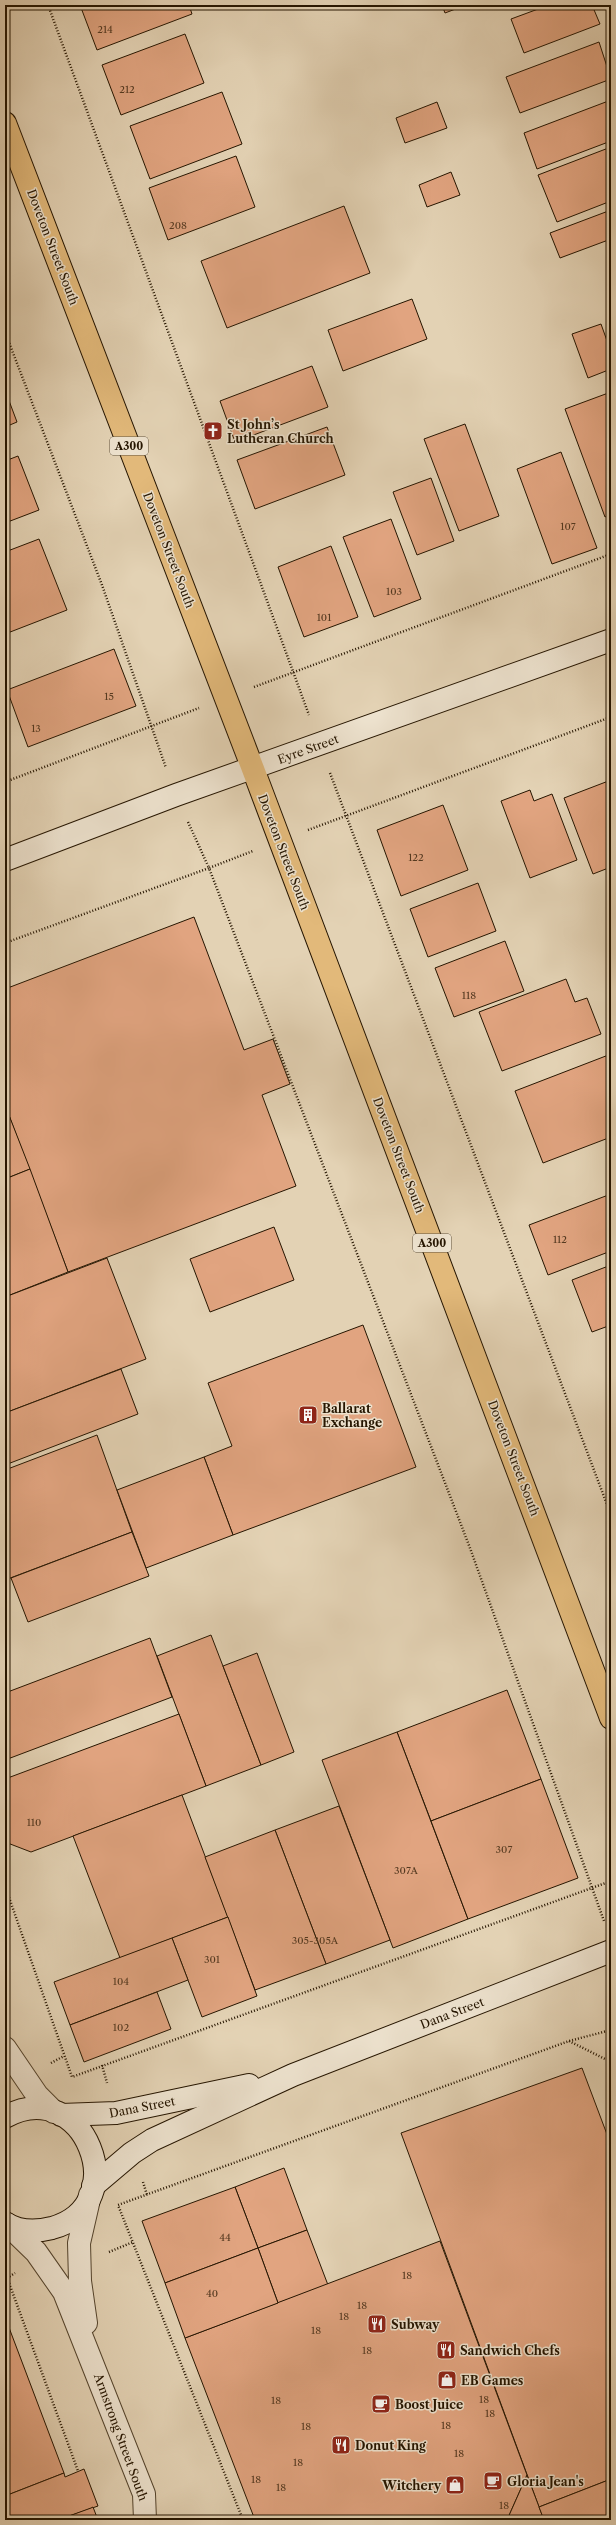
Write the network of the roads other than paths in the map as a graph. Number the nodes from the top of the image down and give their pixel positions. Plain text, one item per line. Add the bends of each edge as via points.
1 (5, 123) edge
2 (611, 640) edge
3 (253, 769) junction
4 (5, 860) edge
5 (611, 1718) edge
6 (611, 1951) edge
7 (5, 2048) edge
8 (293, 2075) junction
9 (58, 2114) junction
10 (5, 2117) edge
11 (92, 2190) junction
12 (6, 2224) edge
13 (91, 2355) junction
14 (145, 2520) edge

1 - 3 highway, Doveton Street South / A300
2 - 3 street, Eyre Street
3 - 4 street, Eyre Street via 176,795
3 - 5 highway, Doveton Street South / A300
6 - 8 street, Dana Street
7 - 9 street via 37,2094
8 - 9 street, Dana Street via 116,2113
8 - 11 street, Dana Street via 152,2140 132,2153
9 - 10 street, Dana Street via 36,2109 19,2111
9 - 11 street, Armstrong Street South via 78,2127 90,2145 95,2166
11 - 12 street via 76,2214 55,2227 31,2231
11 - 13 street, Armstrong Street South via 81,2228 79,2257
12 - 13 street, Armstrong Street South via 36,2252 58,2281
13 - 14 street, Armstrong Street South via 144,2494

